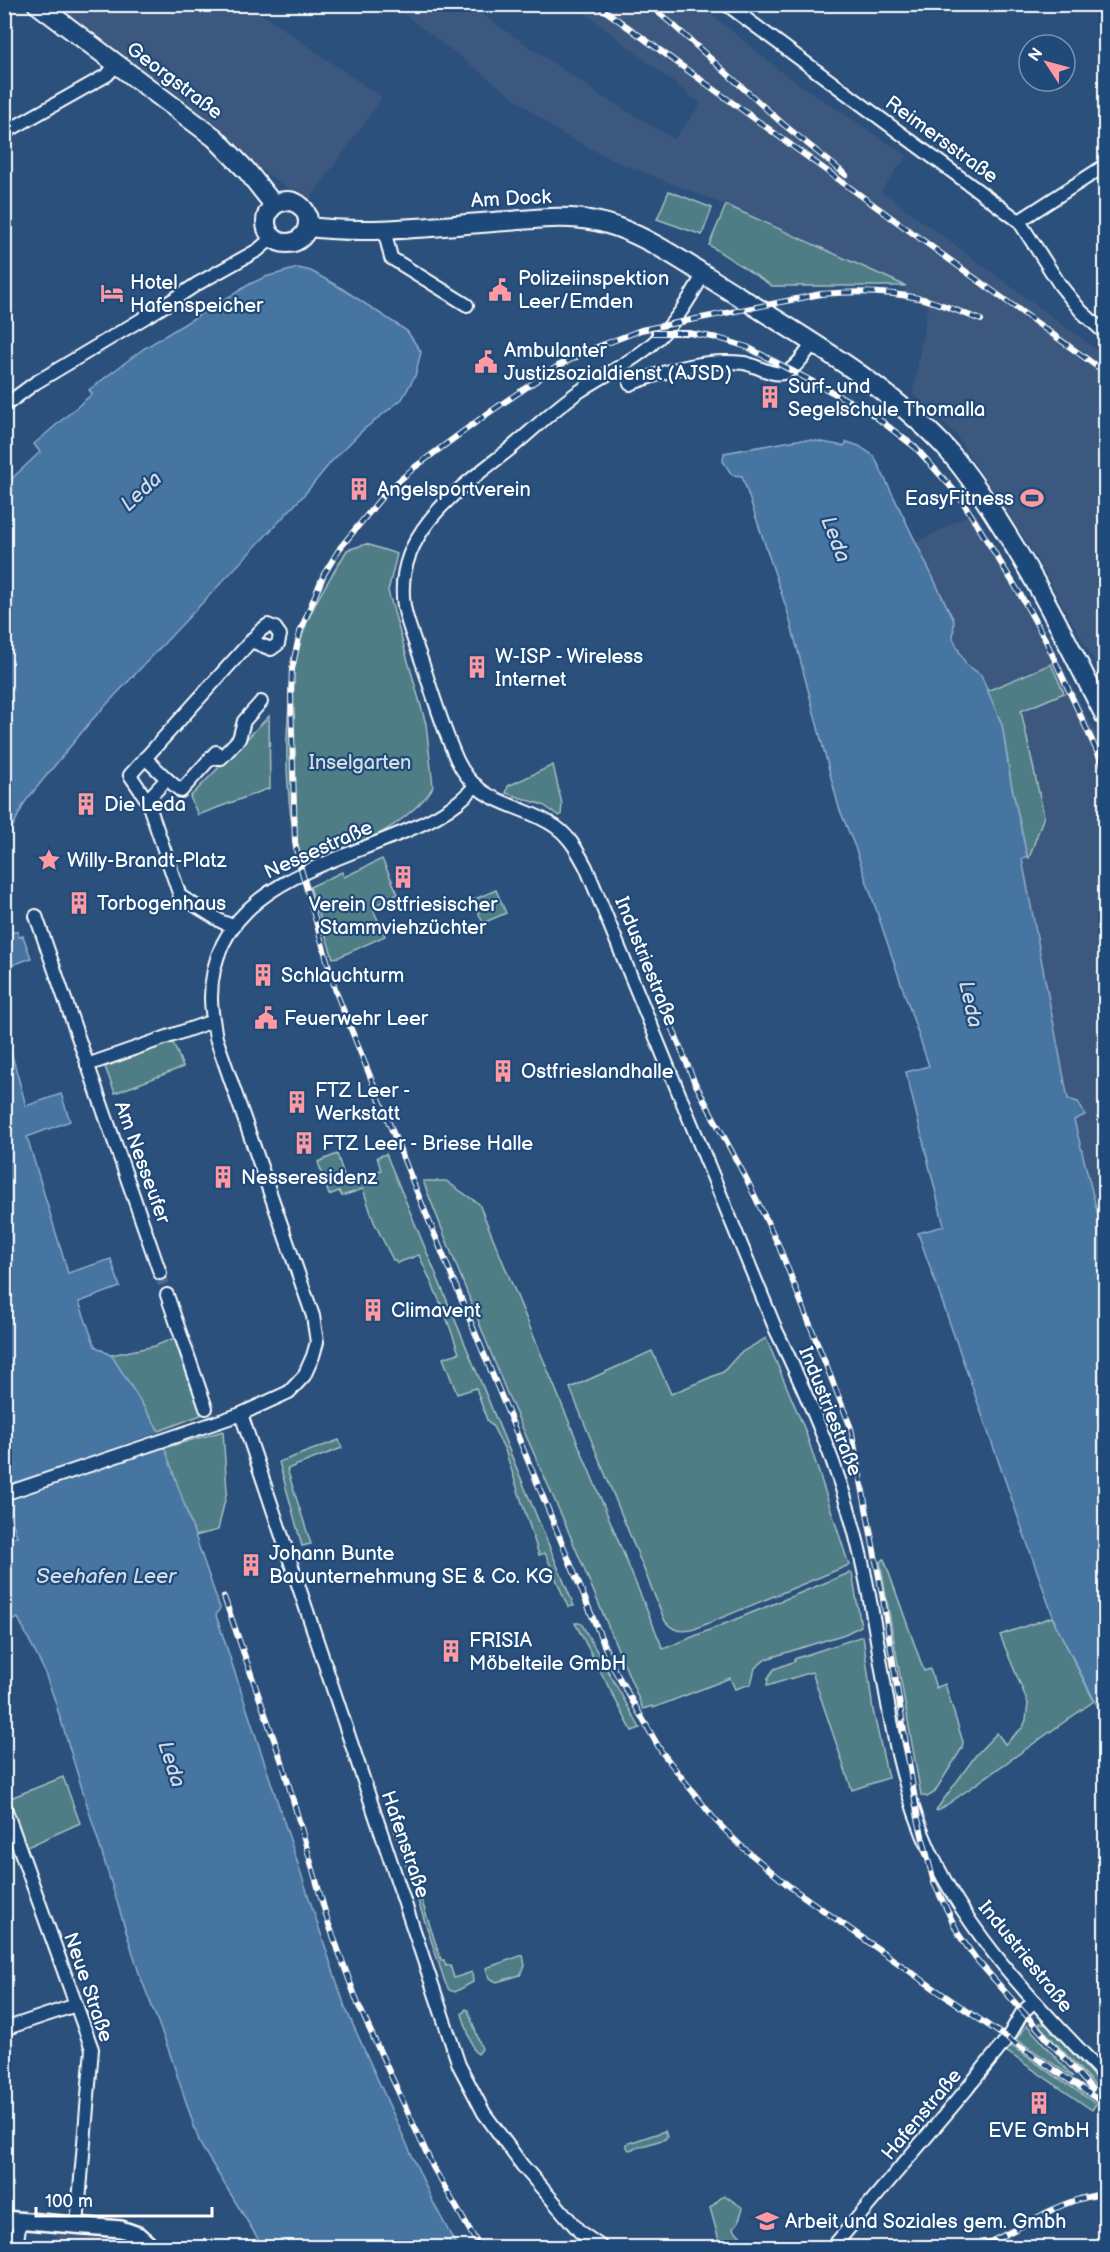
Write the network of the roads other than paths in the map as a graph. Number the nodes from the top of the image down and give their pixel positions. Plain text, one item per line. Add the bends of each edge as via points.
1 (37, 4) edge
2 (726, 4) edge
3 (117, 64) junction
4 (4, 133) edge
5 (1106, 165) edge
6 (274, 205) junction
7 (1019, 220) junction
8 (308, 227) junction
9 (384, 229) junction
10 (273, 237) junction
11 (703, 275) junction
12 (467, 305) dead end
13 (1106, 333) edge
14 (813, 343) junction
15 (630, 384) dead end
16 (4, 406) edge
17 (251, 641) dead end
18 (261, 702) dead end
19 (1106, 718) edge
20 (146, 758) junction
21 (167, 779) junction
22 (476, 785) junction
23 (147, 800) junction
24 (36, 916) dead end
25 (233, 926) junction
26 (213, 1021) junction
27 (87, 1065) junction
28 (160, 1273) tunnel mouth
29 (167, 1295) tunnel mouth
30 (206, 1408) dead end
31 (241, 1414) junction
32 (4, 1494) edge
33 (4, 1805) edge
34 (8, 1829) edge
35 (1034, 2001) junction
36 (76, 2005) junction
37 (4, 2030) edge
38 (1106, 2077) edge
39 (4, 2219) edge
40 (20, 2220) junction
41 (77, 2224) junction
42 (16, 2247) edge
43 (153, 2247) edge
44 (603, 2247) edge
45 (832, 2247) edge

1 - 3 main road, Georgstraße
2 - 7 street, Reimersstraße
3 - 4 street via 107,75
3 - 6 main road, Georgstraße via 215,138
5 - 7 street
6 - 8 main road via 297,203 308,215
6 - 10 main road via 266,221
7 - 13 street, Reimersstraße via 1060,285
8 - 9 main road, Am Dock
8 - 10 main road via 294,242
9 - 11 main road, Am Dock via 550,218 597,221 629,232
9 - 12 street via 390,258
10 - 16 street via 258,250 35,383
11 - 14 main road, Am Dock
11 - 22 street via 673,323 652,344 577,393 450,497 415,541 406,564 404,608 458,762
14 - 15 street via 791,369 778,374 744,363 703,364 668,370
14 - 19 main road, Am Dock via 890,398 936,438 966,472 1052,611
17 - 20 street
18 - 21 street via 244,722 239,739 221,758 214,754 181,791
20 - 21 street
20 - 23 street via 130,775
21 - 23 street
22 - 25 street, Nessestraße via 434,818 274,888
22 - 35 street, Industriestraße via 495,800 557,827 586,867 837,1469 871,1604 900,1770 931,1854 970,1921
23 - 25 street via 180,896
24 - 27 street, Am Nesseufer
25 - 26 street, Nessestraße via 212,976
26 - 27 street
26 - 31 street, Nessestraße via 316,1334 310,1366 294,1388
27 - 28 street, Am Nesseufer
29 - 30 street
31 - 32 street, Nessestraße
31 - 44 street, Hafenstraße via 459,2065 484,2113 522,2165 580,2232
33 - 34 street, Neue Straße
34 - 36 street, Neue Straße
35 - 38 street, Industriestraße
35 - 45 street, Hafenstraße via 927,2139
36 - 37 street
36 - 41 street, Neue Straße via 93,2057
39 - 40 street
40 - 41 street
40 - 42 street
41 - 43 street via 122,2229

